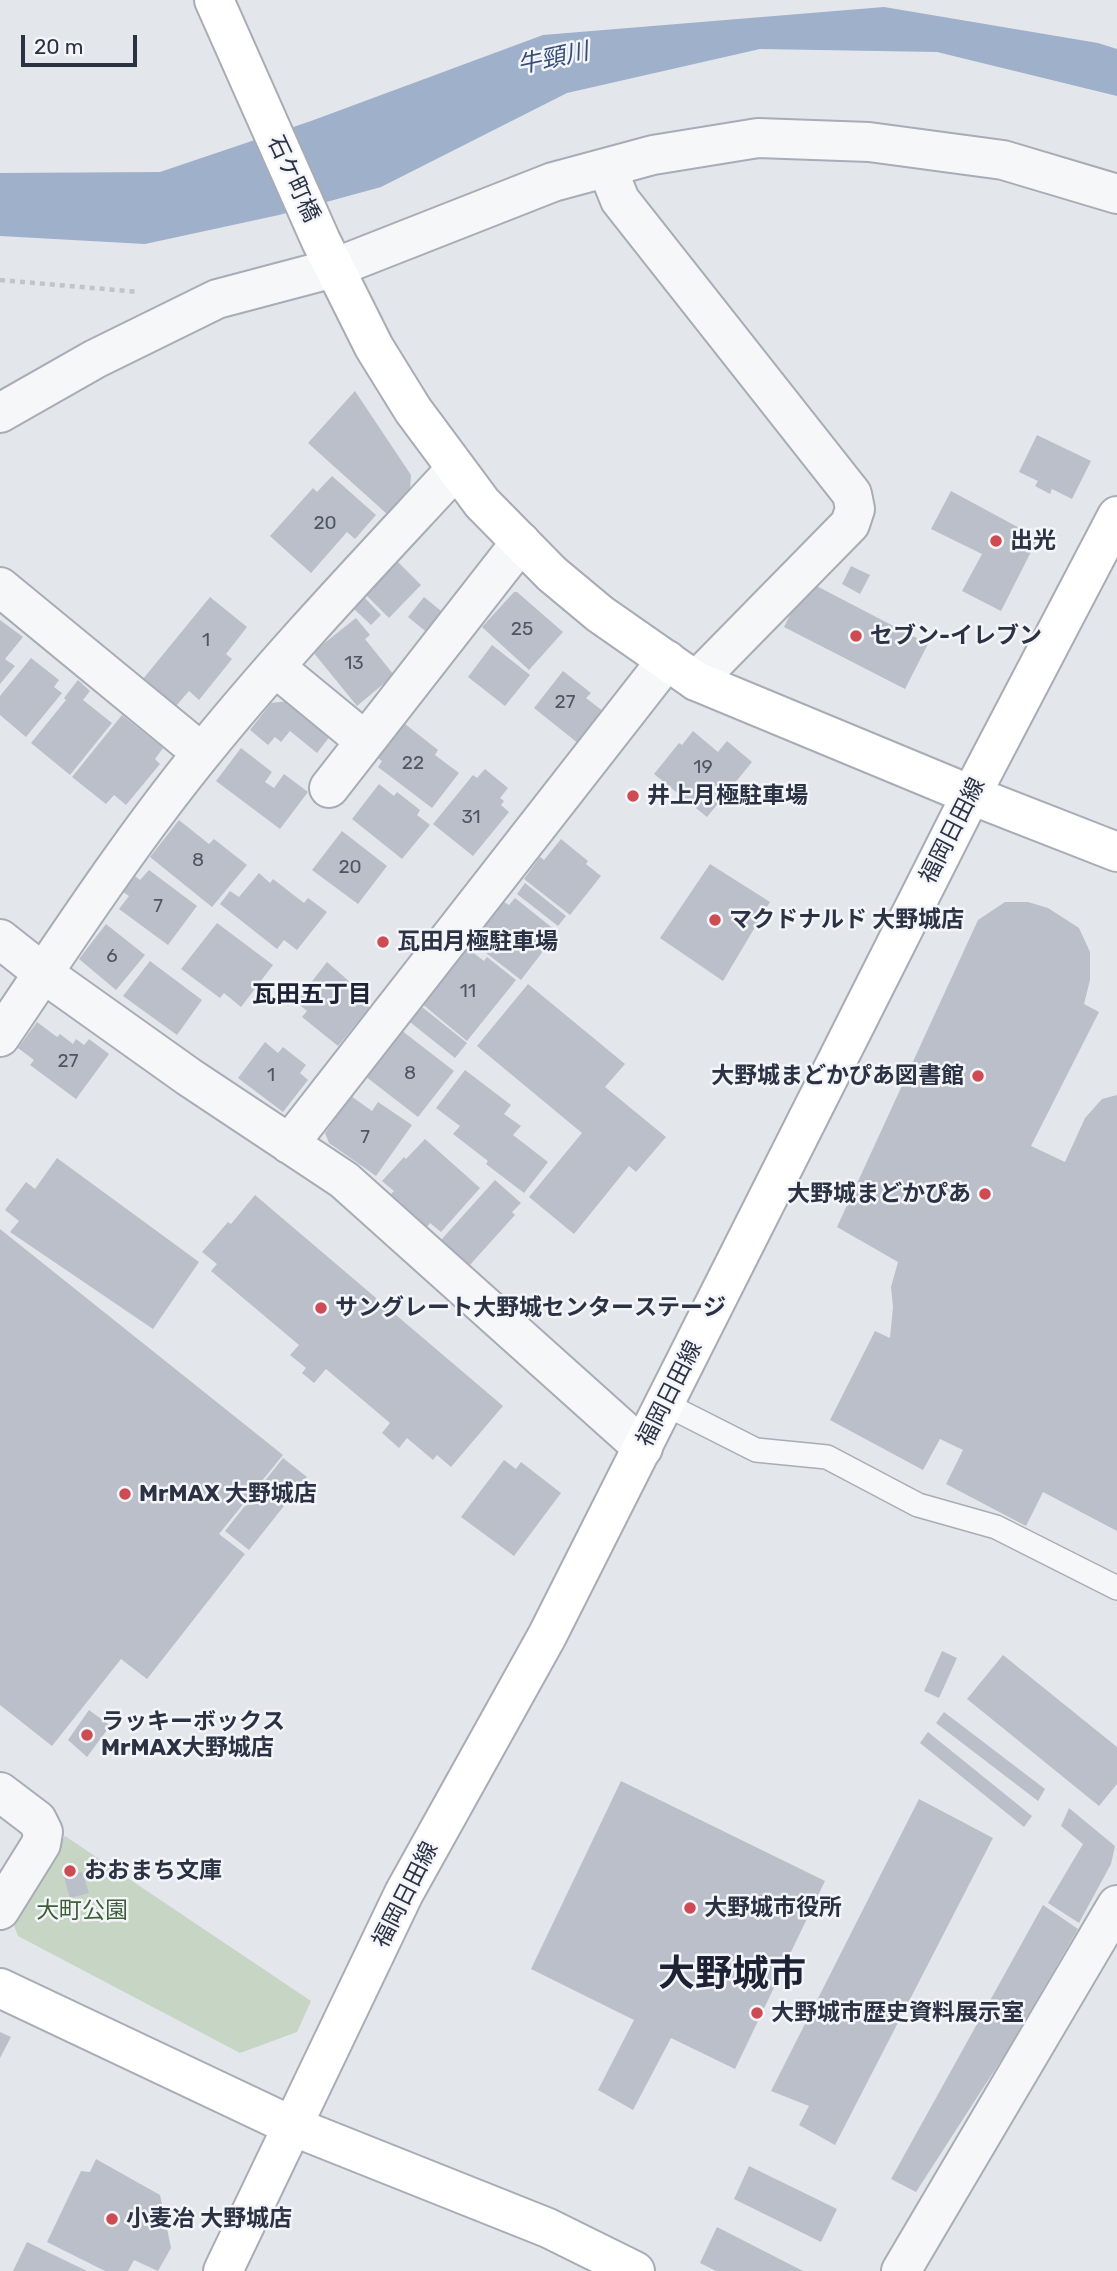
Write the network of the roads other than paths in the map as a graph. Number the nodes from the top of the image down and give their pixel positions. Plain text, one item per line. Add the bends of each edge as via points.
1 (214, 0) edge
2 (607, 168) junction
3 (1117, 194) edge
4 (328, 254) junction
5 (0, 413) edge
6 (456, 469) junction
7 (1117, 516) edge
8 (521, 542) junction
9 (0, 587) edge
10 (275, 667) junction
11 (682, 671) junction
12 (365, 741) junction
13 (202, 753) junction
14 (329, 788) dead end
15 (971, 795) junction
16 (1117, 852) edge
17 (0, 939) edge
18 (43, 973) junction
19 (0, 1037) edge
20 (289, 1144) junction
21 (665, 1404) junction
22 (643, 1448) junction
23 (1117, 1588) edge
24 (0, 1792) edge
25 (1117, 1905) edge
26 (0, 1910) edge
27 (0, 1987) edge
28 (292, 2126) junction
29 (223, 2271) edge
30 (635, 2271) edge
31 (901, 2271) edge

1 - 4 main road, 石ケ町橋
2 - 3 street via 653,155 758,138 869,142 1003,160
2 - 4 street
2 - 11 street via 620,200 852,494 855,509 850,524
4 - 5 street via 217,299 95,359
4 - 6 main road, 石ケ町橋 via 374,347
6 - 8 main road, 石ケ町橋
6 - 10 street
7 - 15 main road, 福岡日田線
8 - 11 main road, 石ケ町橋 via 600,614
8 - 12 street
9 - 13 street
10 - 12 street
10 - 13 street
11 - 15 main road, 石ケ町橋
11 - 20 street
12 - 14 street
13 - 18 street
15 - 16 main road, 石ケ町橋
15 - 21 main road, 福岡日田線
17 - 18 street
18 - 19 street
18 - 20 street
20 - 22 street via 344,1180
21 - 22 main road, 福岡日田線
21 - 23 lane via 756,1450 827,1457 918,1505 996,1527
22 - 28 main road, 福岡日田線 via 547,1636 404,1893
24 - 26 street via 37,1820 43,1832 41,1844
25 - 31 street
27 - 28 main road
28 - 29 main road, 福岡日田線
28 - 30 main road via 548,2228

